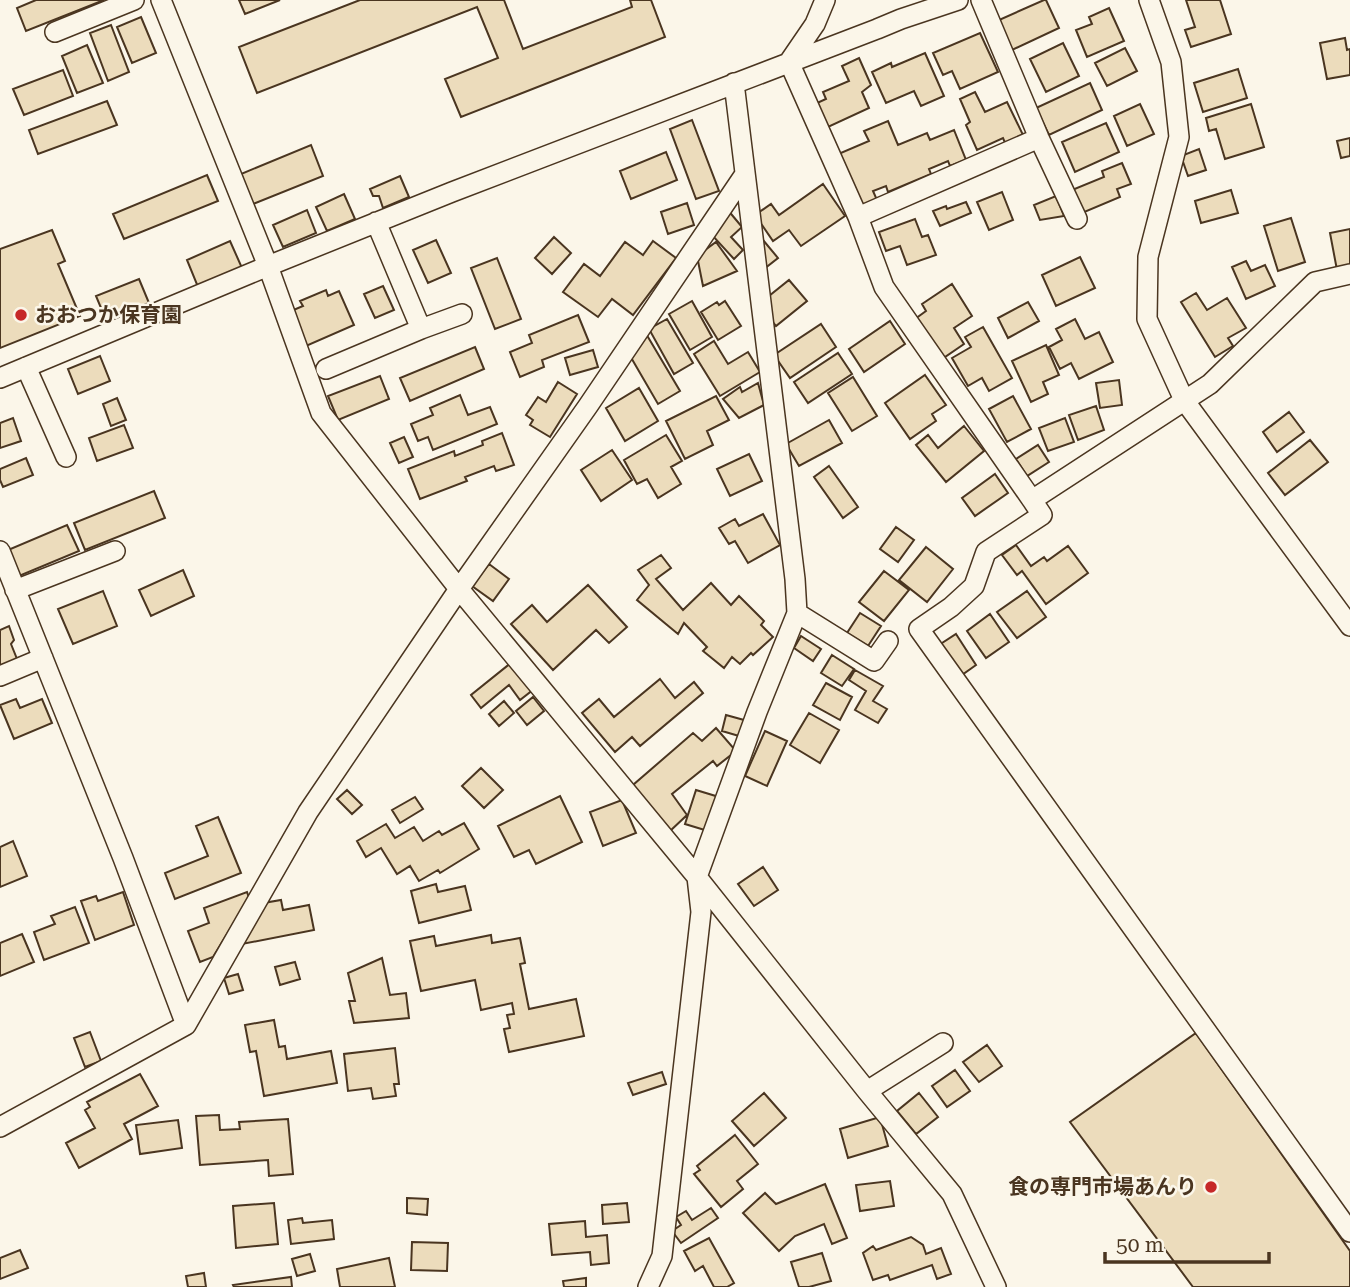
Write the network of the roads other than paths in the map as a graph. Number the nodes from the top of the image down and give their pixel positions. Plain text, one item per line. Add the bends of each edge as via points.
1 (134, 0) edge
2 (161, 0) edge
3 (825, 0) edge
4 (958, 0) edge
5 (981, 0) edge
6 (1149, 0) edge
7 (55, 32) dead end
8 (789, 62) junction
9 (734, 83) junction
10 (1039, 138) junction
11 (746, 174) junction
12 (858, 217) junction
13 (1077, 219) dead end
14 (376, 222) junction
15 (268, 266) junction
16 (1350, 274) edge
17 (462, 314) dead end
18 (421, 329) junction
19 (26, 367) junction
20 (326, 369) dead end
21 (0, 378) edge
22 (1184, 400) junction
23 (66, 457) dead end
24 (1032, 500) junction
25 (0, 551) edge
26 (115, 551) dead end
27 (459, 589) junction
28 (15, 590) junction
29 (797, 613) junction
30 (1350, 626) edge
31 (888, 641) dead end
32 (43, 658) junction
33 (0, 676) edge
34 (697, 877) junction
35 (186, 1025) junction
36 (943, 1043) dead end
37 (867, 1091) junction
38 (0, 1127) edge
39 (1350, 1232) edge
40 (648, 1287) edge
41 (996, 1287) edge

1 - 7 street
2 - 15 street
3 - 8 street
4 - 8 street
5 - 10 street
6 - 22 street via 1171,61 1179,137 1148,257 1147,319
8 - 9 street
8 - 12 street
9 - 11 street
9 - 14 street
10 - 12 street
10 - 13 street
11 - 27 street
11 - 29 street
12 - 24 street via 884,287
14 - 15 street
14 - 18 street
15 - 19 street
15 - 27 street via 321,414
16 - 22 street via 1315,282 1210,384
17 - 18 street
18 - 20 street
19 - 21 street
19 - 23 street
22 - 24 street
22 - 30 street
24 - 39 street via 1042,514 986,552 974,586 919,629
25 - 28 street
26 - 28 street
27 - 34 street
27 - 35 street via 308,812
28 - 32 street
29 - 31 street via 874,661
29 - 34 street
32 - 33 street
32 - 35 street
34 - 37 street
34 - 40 street via 701,912 662,1256
35 - 38 street
36 - 37 street
37 - 41 street via 952,1194

